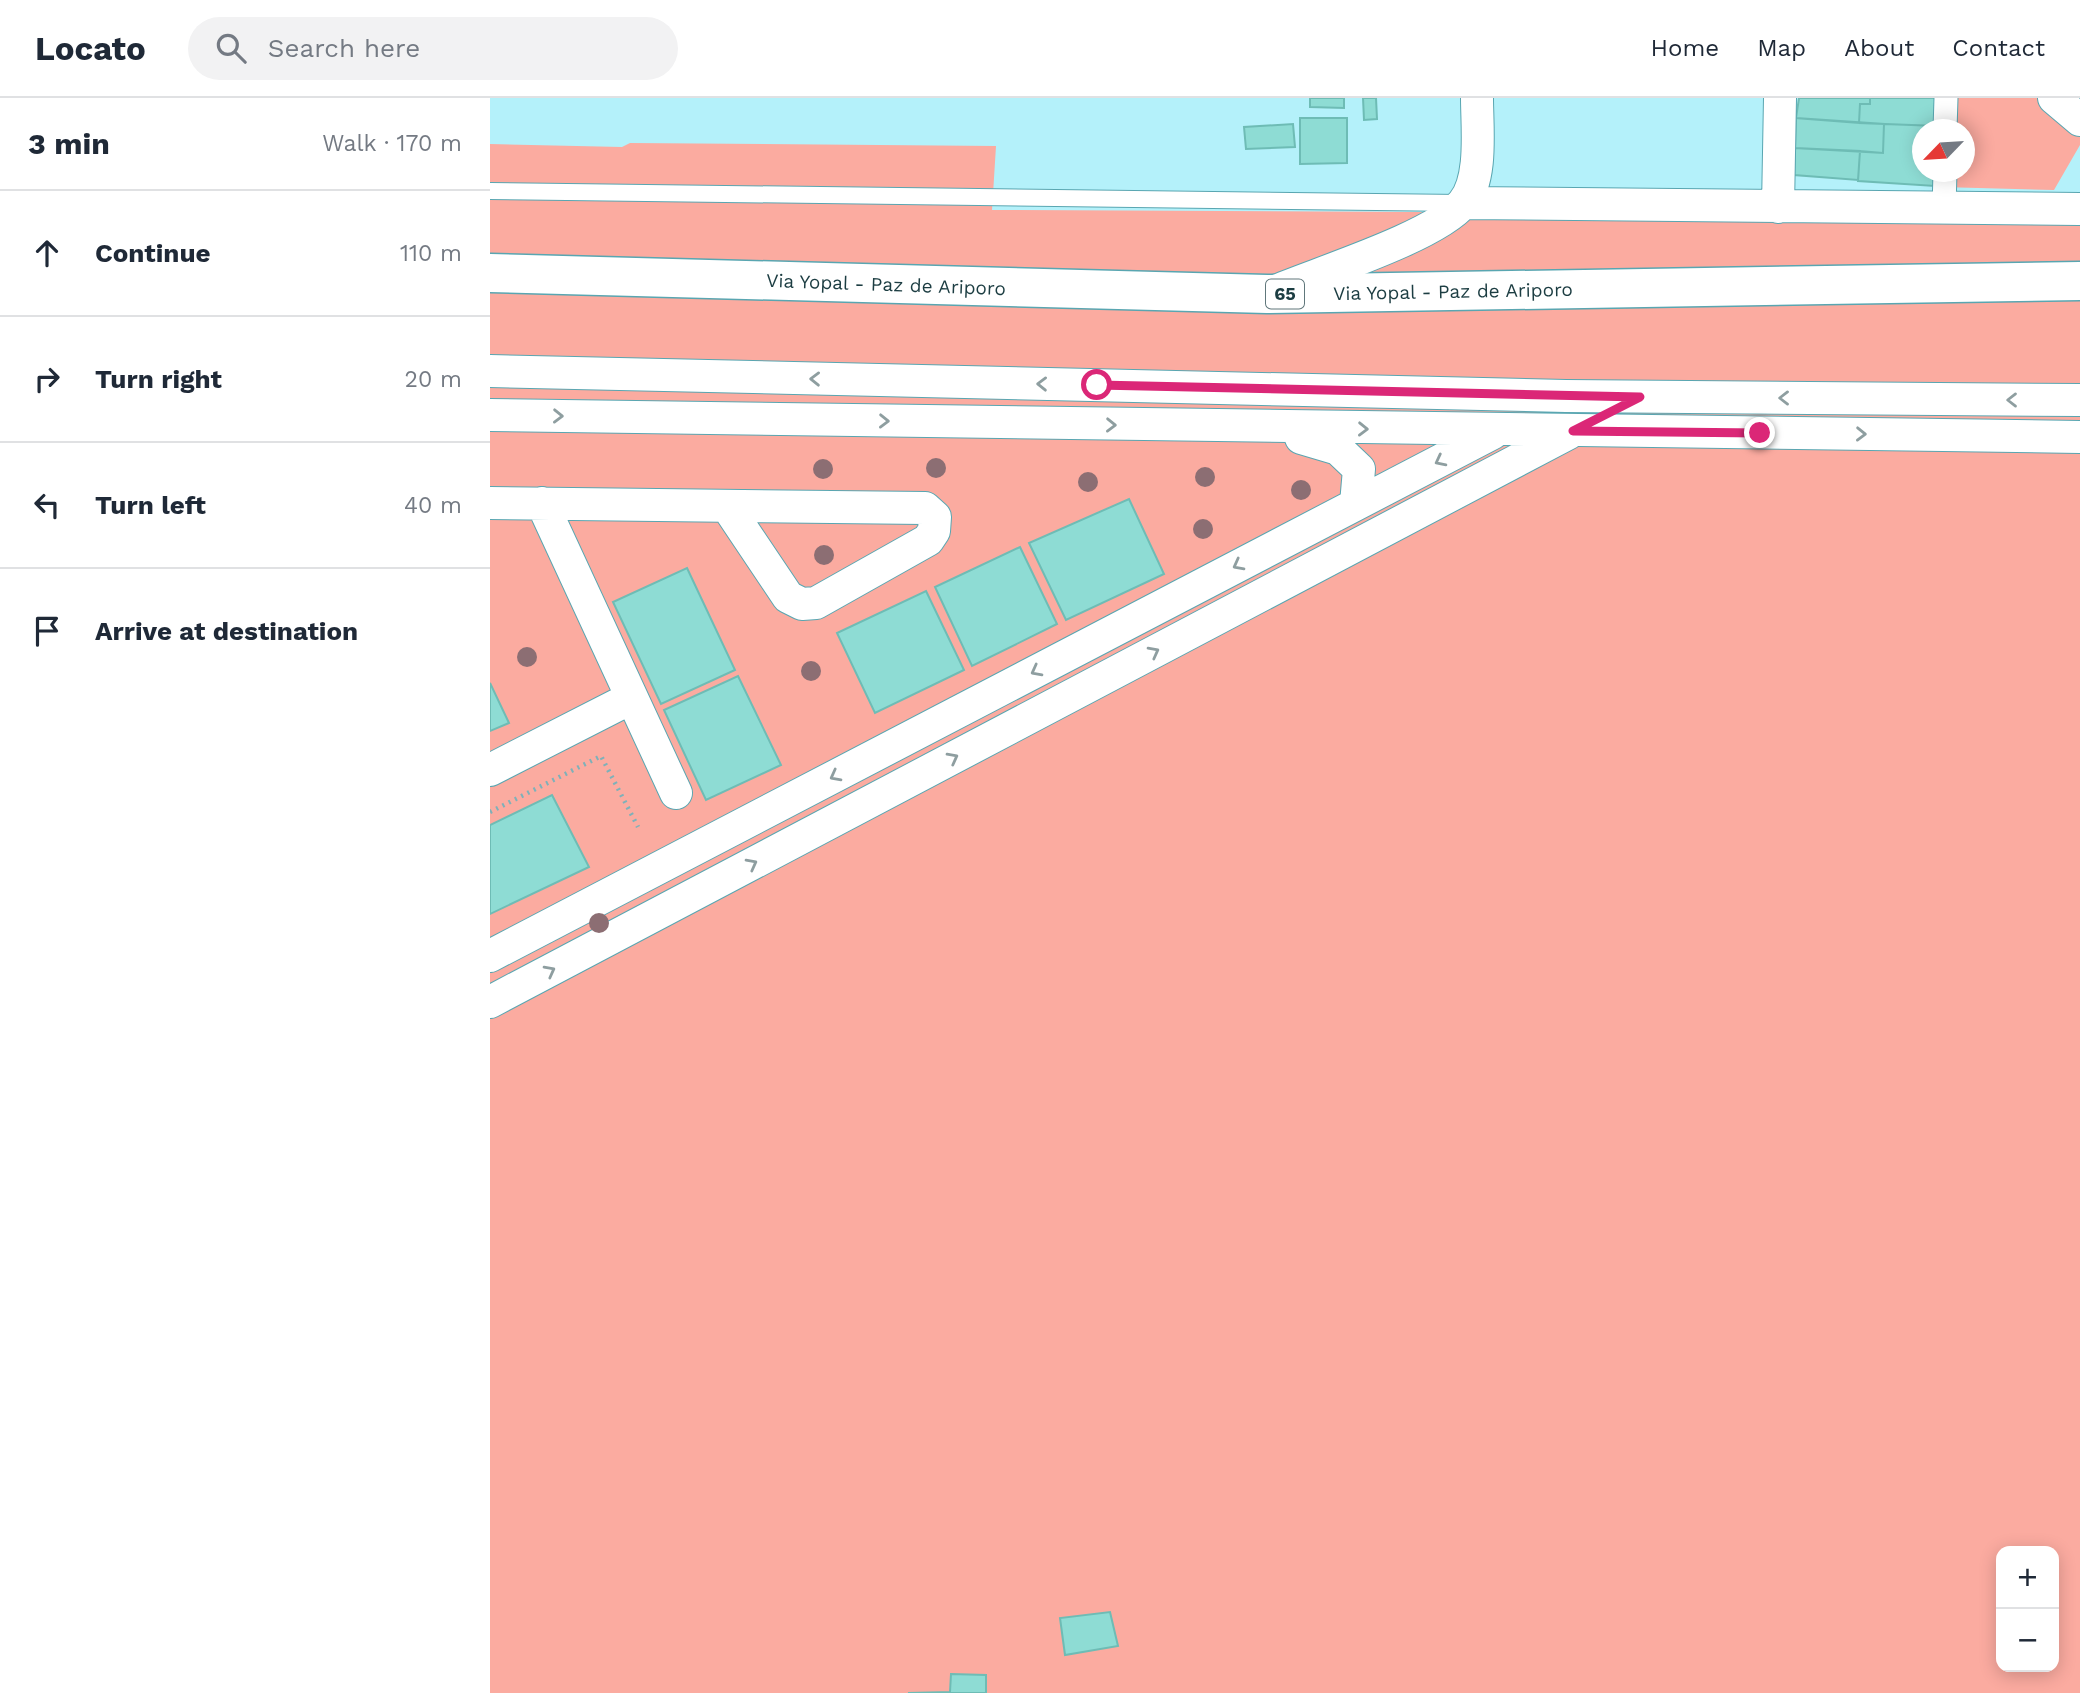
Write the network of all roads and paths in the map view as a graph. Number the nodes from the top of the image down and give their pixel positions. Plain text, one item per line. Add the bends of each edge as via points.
1 (1477, 98) edge
2 (1780, 98) edge
3 (1946, 98) edge
4 (2054, 98) edge
5 (1945, 119) edge
6 (2080, 120) edge
7 (1945, 182) edge
8 (490, 191) edge
9 (1464, 203) junction
10 (1778, 207) junction
11 (1944, 208) junction
12 (2080, 209) edge
13 (490, 272) edge
14 (2080, 281) edge
15 (1267, 294) junction
16 (490, 371) edge
17 (1566, 396) junction
18 (1640, 397) junction
19 (2080, 400) edge
20 (490, 415) edge
21 (1263, 428) junction
22 (1499, 430) junction
23 (1573, 431) junction
24 (2080, 437) edge
25 (490, 503) edge
26 (542, 503) junction
27 (1356, 504) junction
28 (727, 506) junction
29 (631, 698) junction
30 (490, 770) edge
31 (676, 793) dead end
32 (490, 812) edge
33 (638, 827) dead end
34 (490, 956) edge
35 (490, 1002) edge

1 - 9 street via 1476,168
2 - 10 street
3 - 5 street
4 - 6 street
7 - 11 street
8 - 9 lane
9 - 10 street
9 - 15 street via 1431,229
10 - 11 street
11 - 12 street
13 - 15 main road, Via Yopal - Paz de Ariporo / 65
14 - 15 main road, Via Yopal - Paz de Ariporo / 65
17 -> 16 street
17 - 18 street
17 - 22 street
19 -> 18 street
18 - 23 street
20 -> 21 street
21 -> 22 street
21 - 27 street via 1338,449 1359,469
22 - 23 street
22 -> 27 street
23 -> 24 street
35 -> 23 street
25 - 26 street
26 - 28 street
26 - 29 street
27 -> 34 street
28 - 28 street via 925,508 935,517 934,531 928,540 816,603 802,604 788,597
29 - 30 street
29 - 31 street
32 - 33 path via 601,756

